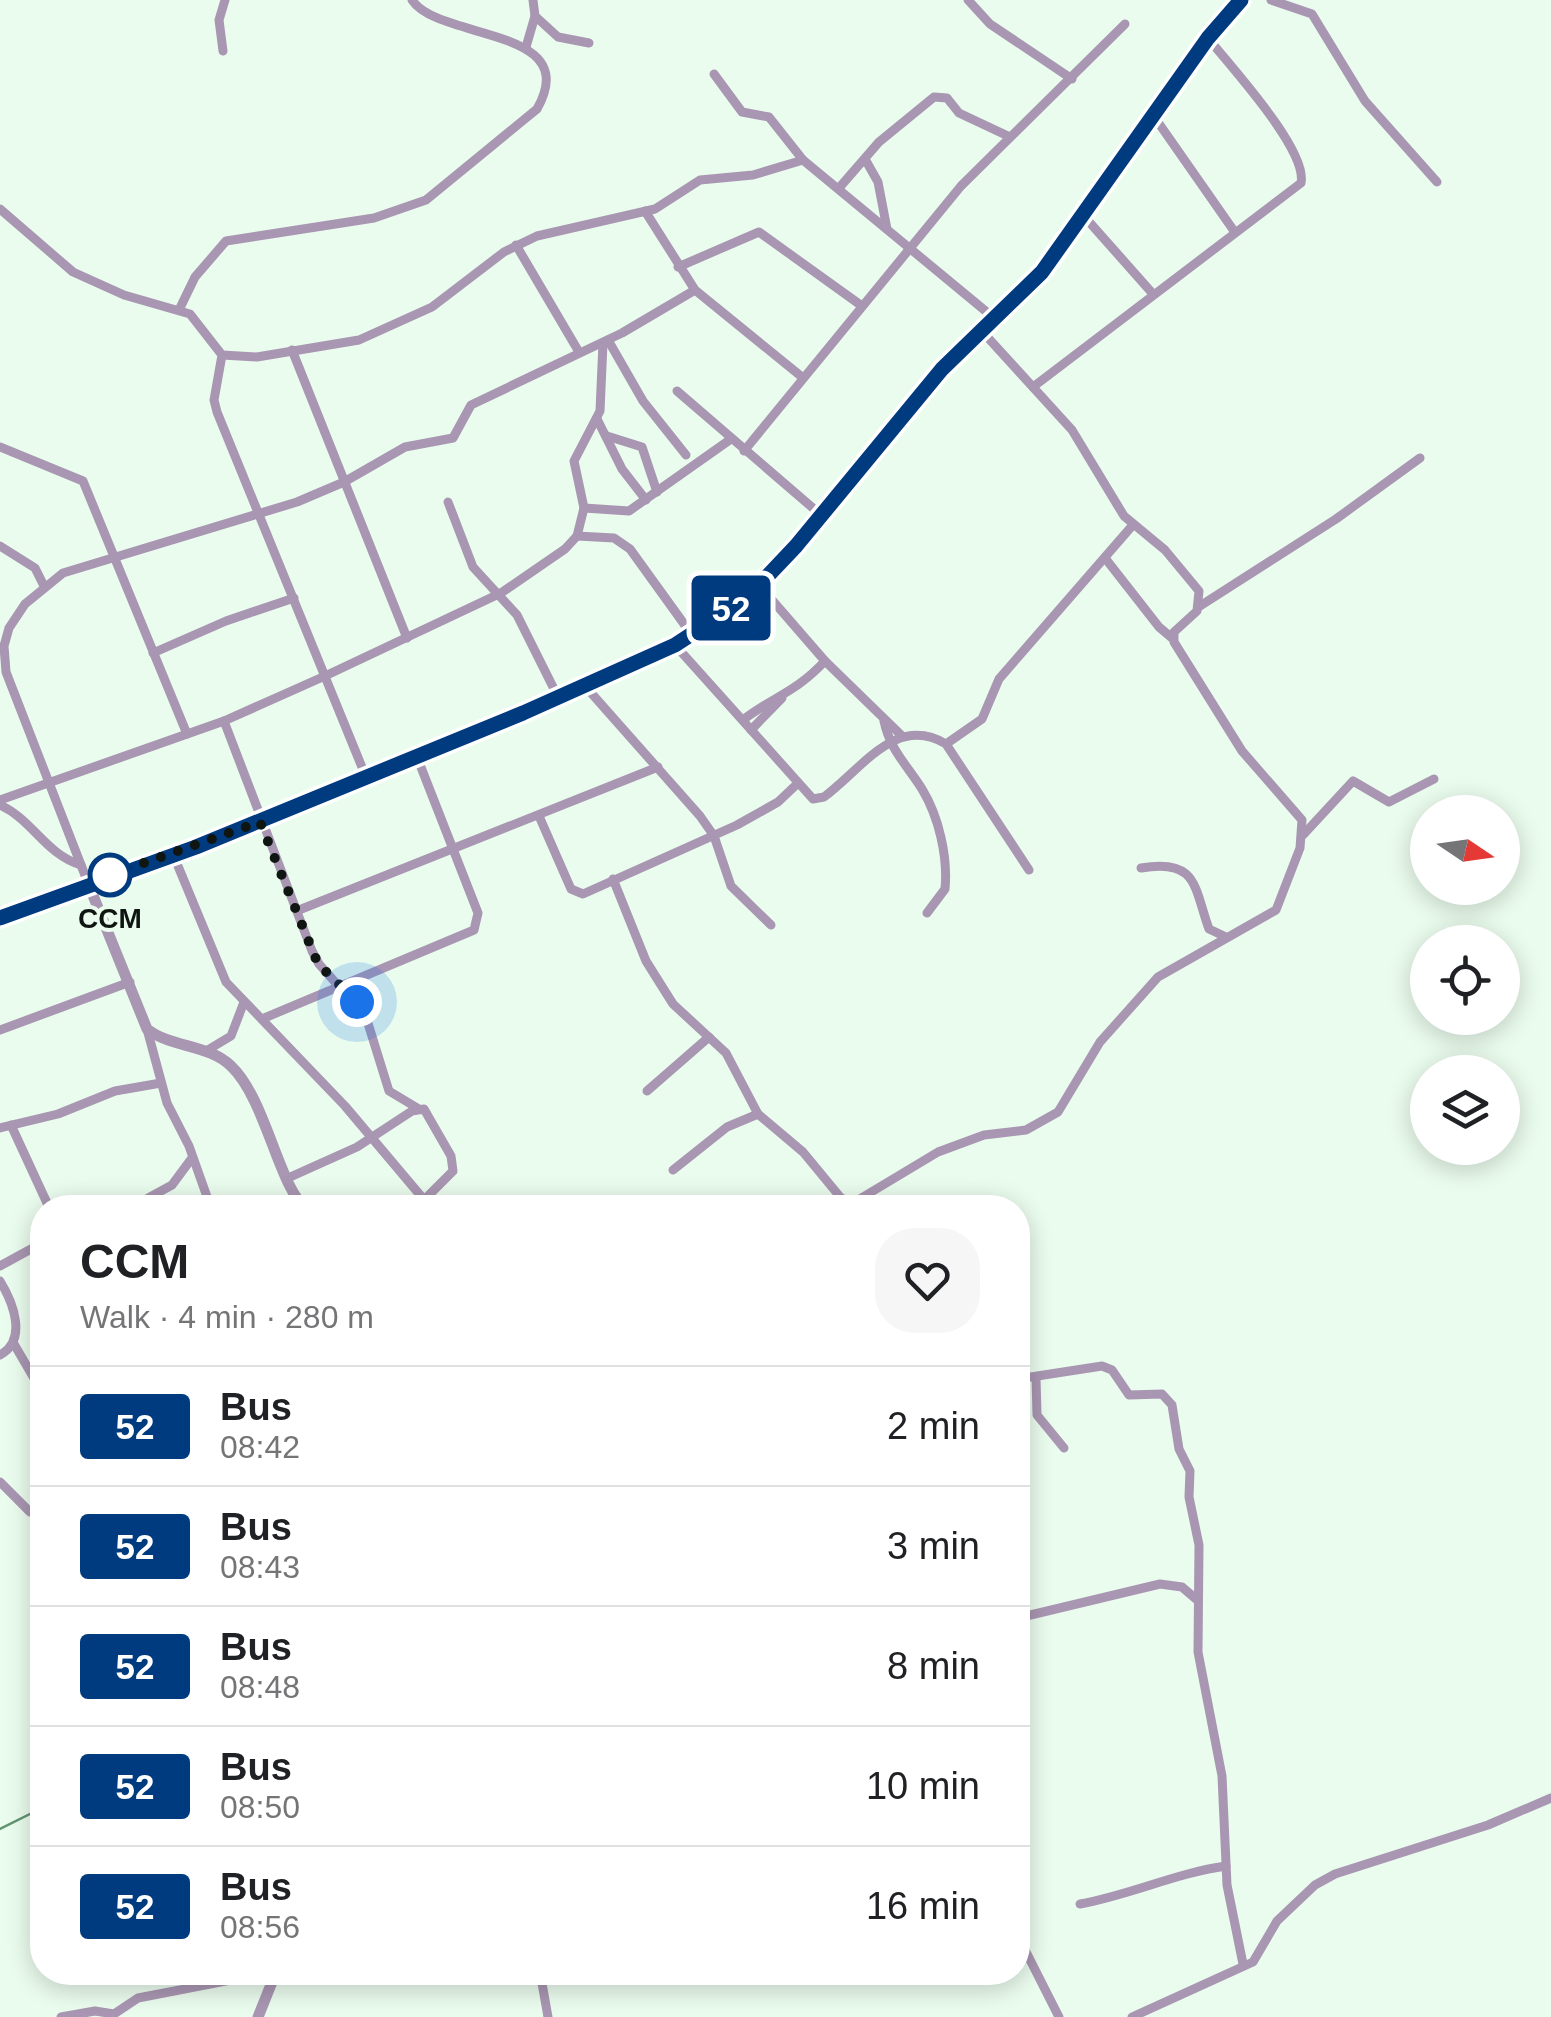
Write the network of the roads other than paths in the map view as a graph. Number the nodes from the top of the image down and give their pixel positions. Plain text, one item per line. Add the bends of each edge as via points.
1 (224, 0) edge
2 (533, 0) edge
3 (968, 0) edge
4 (1241, 0) edge
5 (1271, 0) edge
6 (415, 1) edge
7 (535, 16) junction
8 (1125, 24) dead end
9 (1208, 38) junction
10 (589, 43) dead end
11 (526, 47) junction
12 (223, 51) dead end
13 (714, 74) dead end
14 (1072, 78) junction
15 (1154, 115) junction
16 (1008, 136) junction
17 (865, 158) junction
18 (804, 160) junction
19 (1437, 182) dead end
20 (839, 188) junction
21 (0, 209) edge
22 (644, 211) junction
23 (1083, 215) junction
24 (888, 228) junction
25 (1234, 231) junction
26 (516, 244) junction
27 (911, 248) junction
28 (678, 267) junction
29 (695, 290) junction
30 (1153, 294) junction
31 (862, 306) junction
32 (180, 308) junction
33 (994, 318) junction
34 (980, 329) junction
35 (605, 342) junction
36 (292, 350) junction
37 (579, 352) junction
38 (222, 355) junction
39 (802, 377) junction
40 (1033, 388) junction
41 (677, 391) dead end
42 (597, 418) junction
43 (607, 436) junction
44 (731, 439) junction
45 (0, 446) edge
46 (744, 451) junction
47 (686, 455) dead end
48 (1420, 458) dead end
49 (344, 482) junction
50 (657, 492) junction
51 (646, 500) junction
52 (448, 502) dead end
53 (584, 508) junction
54 (259, 513) junction
55 (821, 515) junction
56 (1132, 526) junction
57 (577, 536) junction
58 (0, 546) edge
59 (113, 558) junction
60 (1105, 558) junction
61 (759, 585) junction
62 (44, 586) junction
63 (501, 594) junction
64 (294, 598) junction
65 (1200, 606) junction
66 (692, 635) junction
67 (407, 638) junction
68 (1172, 638) junction
69 (675, 645) junction
70 (154, 653) junction
71 (825, 661) junction
72 (324, 676) junction
73 (585, 686) junction
74 (558, 697) junction
75 (782, 698) junction
76 (743, 720) junction
77 (224, 721) junction
78 (884, 721) junction
79 (751, 730) junction
80 (188, 734) junction
81 (901, 735) junction
82 (889, 744) junction
83 (946, 744) junction
84 (417, 757) junction
85 (658, 767) junction
86 (366, 777) junction
87 (1434, 779) dead end
88 (46, 781) junction
89 (796, 784) junction
90 (0, 802) edge
91 (539, 816) junction
92 (260, 822) junction
93 (1304, 835) junction
94 (714, 836) junction
95 (455, 850) junction
96 (174, 854) junction
97 (81, 865) junction
98 (1141, 868) dead end
99 (1029, 870) dead end
100 (613, 880) junction
101 (88, 883) junction
102 (299, 910) junction
103 (927, 913) dead end
104 (0, 918) edge
105 (771, 925) dead end
106 (1229, 937) junction
107 (130, 982) junction
108 (339, 983) junction
109 (244, 1002) junction
110 (262, 1020) junction
111 (148, 1029) junction
112 (0, 1030) edge
113 (709, 1038) junction
114 (206, 1052) junction
115 (160, 1083) junction
116 (647, 1091) dead end
117 (418, 1109) junction
118 (758, 1114) junction
119 (11, 1125) junction
120 (0, 1128) edge
121 (372, 1138) junction
122 (192, 1158) junction
123 (673, 1170) dead end
124 (288, 1178) junction
125 (43, 1195) edge
126 (155, 1195) edge
127 (207, 1195) edge
128 (293, 1195) edge
129 (416, 1195) edge
130 (434, 1195) edge
131 (838, 1195) edge
132 (868, 1195) edge
133 (30, 1247) edge
134 (0, 1266) edge
135 (0, 1281) edge
136 (14, 1344) junction
137 (0, 1355) edge
138 (30, 1371) edge
139 (1030, 1378) edge
140 (1036, 1378) junction
141 (1064, 1448) dead end
142 (0, 1482) edge
143 (30, 1512) dead end
144 (1196, 1600) junction
145 (1030, 1615) edge
146 (1551, 1798) edge
147 (1226, 1866) junction
148 (1080, 1904) dead end
149 (1030, 1960) edge
150 (1242, 1964) junction
151 (206, 1985) edge
152 (270, 1985) edge
153 (542, 1985) edge
154 (61, 2017) edge
155 (258, 2017) edge
156 (548, 2017) edge
157 (1059, 2017) edge
158 (1132, 2017) edge

1 - 12 street
2 - 7 street
3 - 14 street via 990,24
4 - 9 main road
5 - 19 street via 1312,14 1365,101
6 - 11 street via 422,16
7 - 10 street via 564,40
7 - 11 street
8 - 14 street
9 - 15 main road
9 - 25 street via 1302,169 1302,184
11 - 32 street via 544,68 543,98 524,123 453,182 426,200 374,218 226,241 194,276
13 - 18 street via 738,109 769,117
14 - 16 street
15 - 23 main road
15 - 25 street
16 - 17 street via 939,96
16 - 27 street
17 - 20 street
17 - 24 street
18 - 20 street
18 - 22 street via 753,175 700,180
20 - 24 street
21 - 32 street via 73,272 124,295
22 - 26 street
22 - 28 street
23 - 30 street
23 - 33 main road via 1042,272
24 - 27 street
25 - 30 street
26 - 36 street via 432,308 359,340
26 - 37 street
27 - 31 street
27 - 33 street
28 - 29 street
28 - 31 street via 759,232
29 - 35 street
29 - 39 street
30 - 40 street
31 - 39 street
32 - 38 street
33 - 34 main road
34 - 40 street
34 - 55 main road
35 - 37 street
35 - 42 street
35 - 47 street
36 - 38 street
36 - 49 street
37 - 49 street via 471,405 452,438 405,447
38 - 54 street via 217,412
39 - 46 street
40 - 56 street via 1072,430
41 - 44 street
42 - 43 street
42 - 53 street via 574,462
43 - 50 street via 642,447
43 - 51 street
44 - 46 street
44 - 50 street
45 - 59 street via 78,476 91,493
46 - 55 street
48 - 65 street
49 - 54 street
49 - 67 street
50 - 51 street
51 - 53 street via 622,514
52 - 63 street via 479,577
53 - 57 street
54 - 59 street
54 - 64 street
55 - 61 main road
56 - 60 street
56 - 65 street via 1178,565 1198,591
57 - 63 street
57 - 66 street via 614,538 630,548
58 - 62 street via 35,568
59 - 62 street
59 - 70 street
60 - 68 street
60 - 83 street via 999,679 982,719
61 - 66 main road
61 - 71 street
62 - 88 street via 9,628 4,646 6,672
63 - 67 street
63 - 74 street
64 - 70 street
64 - 72 street
65 - 68 street
66 - 69 main road
67 - 72 street
68 - 93 street via 1242,752 1297,811
69 - 73 main road
69 - 76 street
70 - 80 street
71 - 75 street
71 - 78 street
72 - 77 street
72 - 86 street
73 - 74 main road
73 - 85 street
74 - 84 main road
75 - 76 street
75 - 79 street
76 - 79 street
77 - 80 street
77 - 92 street
78 - 81 street
78 - 82 street
79 - 89 street
80 - 88 street
81 - 82 street
81 - 83 street via 928,733
82 - 89 street via 824,797 813,800
82 - 103 street via 922,788 937,823 945,889
83 - 99 street
84 - 86 main road
84 - 95 street
85 - 91 street
85 - 94 street
86 - 92 main road
87 - 93 street via 1389,802 1353,781
88 - 90 street
88 - 97 street
89 - 94 street via 778,802
90 - 97 street via 54,852
91 - 95 street
91 - 100 street via 571,888 583,894
92 - 96 main road
92 - 102 street
93 - 106 street via 1276,910
94 - 100 street
94 - 105 street via 731,886
95 - 102 street
95 - 108 street via 478,913 474,930
96 - 101 main road
96 - 109 street via 219,971
97 - 101 street
98 - 106 street via 1186,872 1209,929
100 - 113 street via 659,984
101 - 104 main road
101 - 107 street
102 - 108 street via 318,964
106 - 132 street via 1170,967 1145,991 1100,1042 1058,1112 1026,1130 984,1135 938,1152
107 - 111 street
107 - 112 street
108 - 110 street
108 - 117 street via 366,1017 388,1091
109 - 110 street
109 - 114 street via 231,1036
110 - 121 street
111 - 114 street
111 - 115 street
113 - 116 street
113 - 118 street via 726,1053
114 - 124 street via 230,1064 244,1082
115 - 119 street
115 - 122 street
117 - 121 street
117 - 130 street via 428,1113 454,1162
118 - 123 street via 727,1127
118 - 131 street via 803,1152
119 - 120 street
119 - 125 street
121 - 124 street
121 - 129 street
122 - 126 street via 172,1186
122 - 127 street
124 - 128 street
133 - 134 street
135 - 136 street via 13,1309
136 - 137 street
136 - 138 street
139 - 140 street
140 - 141 street via 1037,1416
140 - 144 street via 1102,1366 1133,1397 1168,1397 1190,1471 1199,1545
142 - 143 street
144 - 145 street via 1182,1588 1160,1584
144 - 147 street via 1198,1652 1222,1776
146 - 150 street via 1335,1874 1296,1902 1256,1959
147 - 148 street
147 - 150 street
149 - 157 street
150 - 158 street
151 - 154 street via 138,1998 114,2014
152 - 155 street
153 - 156 street

